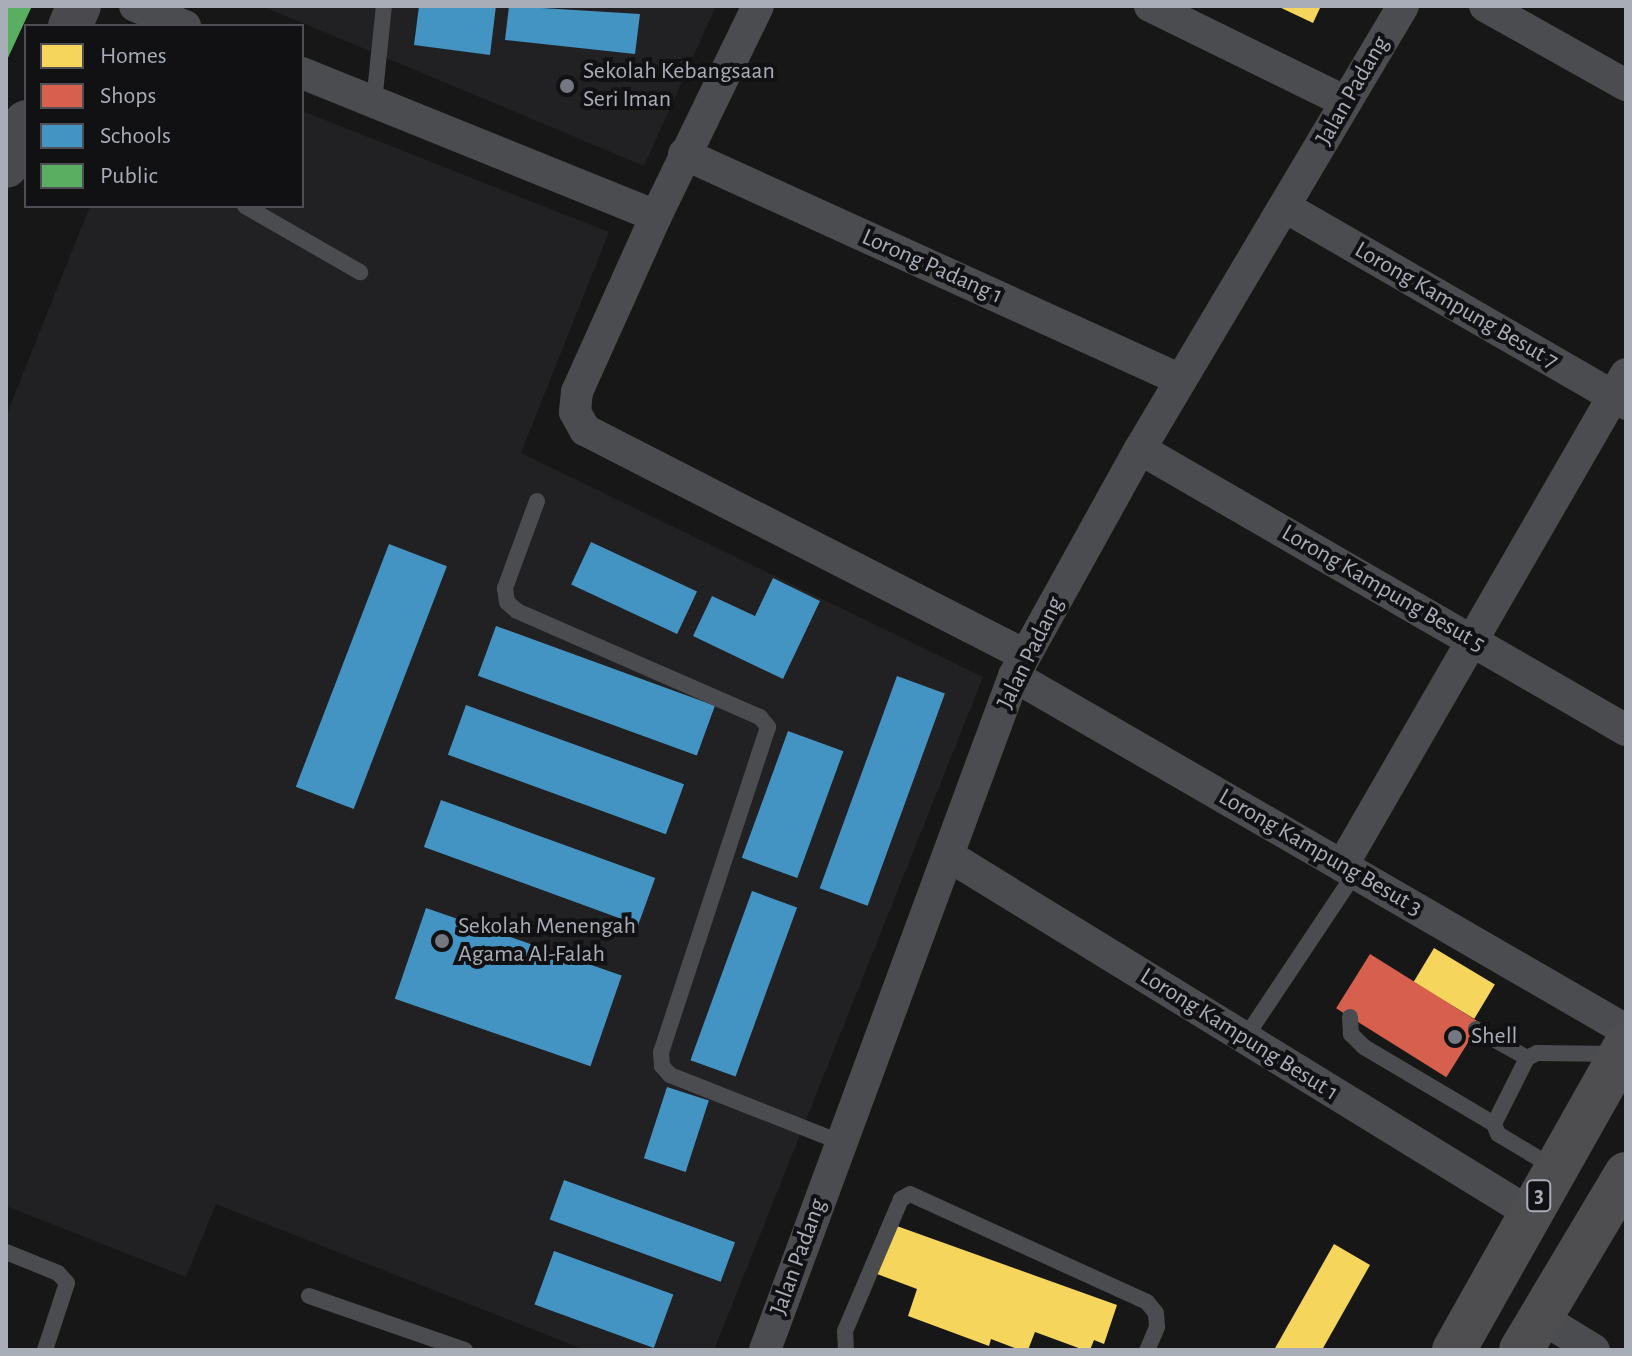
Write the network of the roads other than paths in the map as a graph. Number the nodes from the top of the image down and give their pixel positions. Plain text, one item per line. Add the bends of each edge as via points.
1 (135, 6) edge
2 (384, 6) edge
3 (758, 6) edge
4 (1150, 6) edge
5 (1403, 6) edge
6 (1485, 6) edge
7 (180, 24) edge
8 (304, 74) edge
9 (1626, 85) edge
10 (374, 102) junction
11 (1346, 102) junction
12 (24, 126) edge
13 (684, 154) junction
14 (6, 166) edge
15 (248, 208) edge
16 (1287, 208) junction
17 (656, 216) junction
18 (360, 272) dead end
19 (1181, 380) junction
20 (1622, 392) edge
21 (1140, 449) junction
22 (537, 501) dead end
23 (1472, 641) junction
24 (1019, 666) junction
25 (1626, 730) edge
26 (949, 856) junction
27 (1348, 870) junction
28 (1350, 1017) dead end
29 (1476, 1029) dead end
30 (1245, 1038) junction
31 (1623, 1043) edge
32 (1527, 1058) junction
33 (1494, 1124) junction
34 (840, 1142) junction
35 (1554, 1168) junction
36 (1626, 1174) edge
37 (1530, 1213) junction
38 (6, 1252) edge
39 (309, 1296) dead end
40 (1530, 1334) edge
41 (45, 1350) edge
42 (465, 1350) edge
43 (765, 1350) edge
44 (846, 1350) edge
45 (1147, 1350) edge
46 (1454, 1350) edge
47 (1594, 1350) edge

1 - 7 street
2 - 10 lane
3 - 13 street, Lorong Kampung Besut 3
4 - 11 street
5 - 11 street, Jalan Padang
6 - 9 street
8 - 10 street
10 - 17 street
11 - 16 street, Jalan Padang
12 - 14 street
13 - 17 street, Lorong Kampung Besut 3
13 - 19 street, Lorong Padang 1
15 - 18 lane
16 - 19 street, Jalan Padang
16 - 20 street, Lorong Kampung Besut 7
17 - 24 street, Lorong Kampung Besut 3 via 577,392 575,412 585,430
19 - 21 street, Jalan Padang
20 - 23 street
21 - 23 street, Lorong Kampung Besut 5
21 - 24 street, Jalan Padang
22 - 34 lane via 505,588 507,602 517,611 760,717 768,727 661,1052 662,1066 670,1075
23 - 25 street, Lorong Kampung Besut 5
23 - 27 street
24 - 26 street, Jalan Padang
24 - 27 street, Lorong Kampung Besut 3
26 - 30 street, Lorong Kampung Besut 1
26 - 34 street, Jalan Padang
27 - 30 lane
27 - 31 street, Lorong Kampung Besut 3
28 - 33 lane via 1351,1034 1364,1047
29 - 32 lane
30 - 37 street, Lorong Kampung Besut 1
31 - 32 lane
31 - 35 highway, 3
32 - 33 lane
33 - 35 lane via 1498,1134
34 - 43 street, Jalan Padang
35 - 37 highway, 3
36 - 40 highway
37 - 46 highway, 3
38 - 41 lane via 58,1273 67,1283
39 - 42 lane
40 - 47 street
44 - 45 lane via 845,1331 901,1199 910,1194 1147,1302 1156,1313 1157,1327

